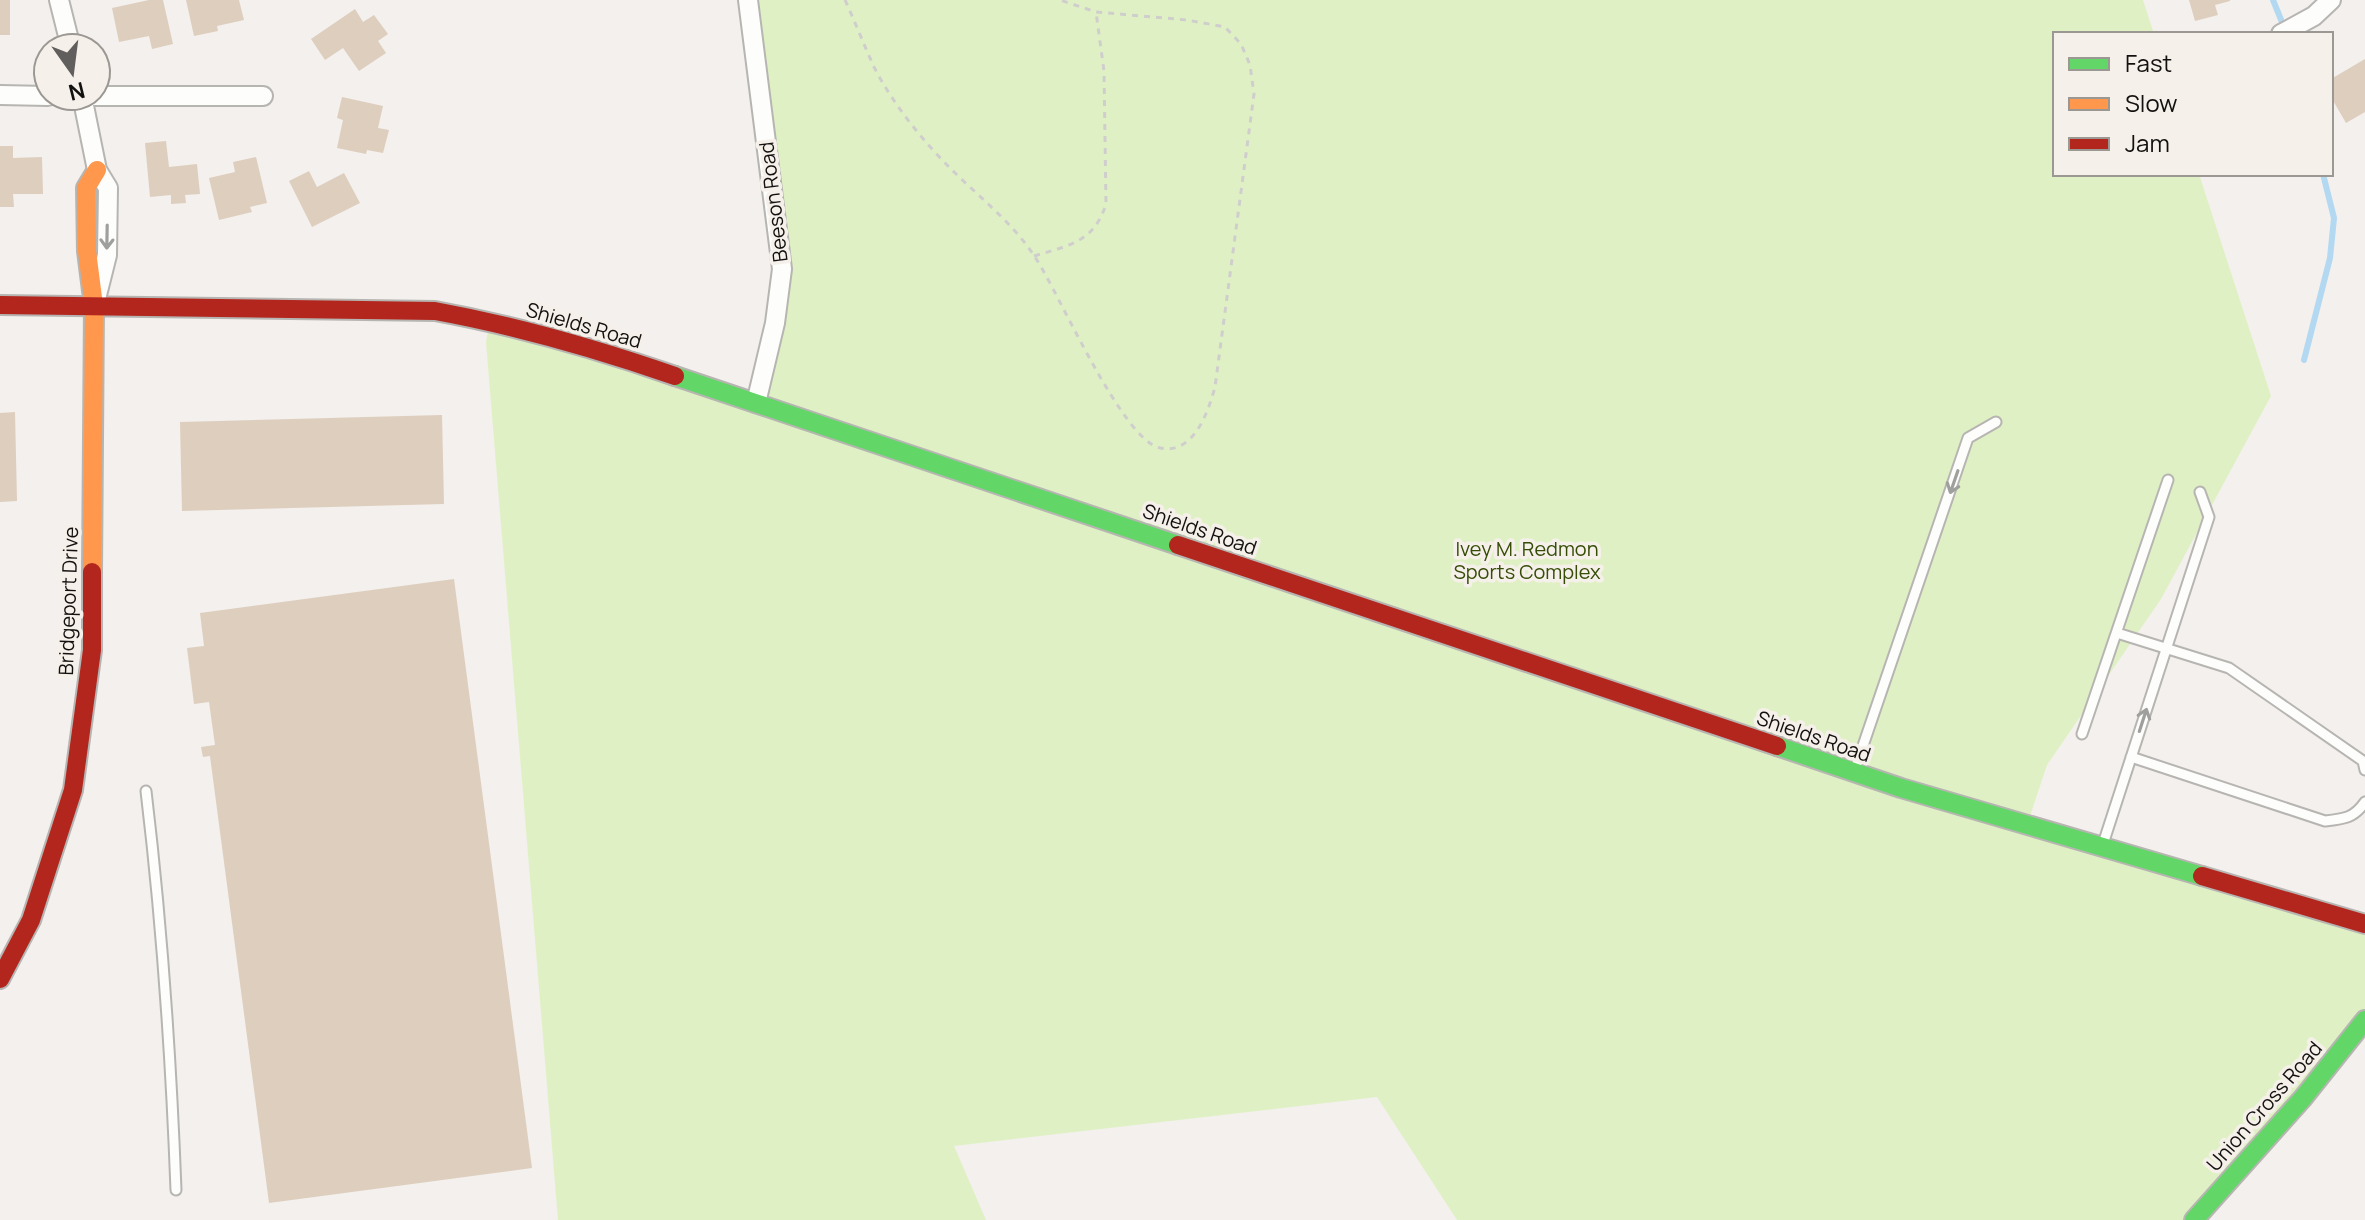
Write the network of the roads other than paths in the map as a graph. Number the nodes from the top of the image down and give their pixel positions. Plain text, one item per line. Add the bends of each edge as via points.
1 (59, 0) edge
2 (748, 0) edge
3 (2331, 0) edge
4 (67, 32) edge
5 (2285, 32) edge
6 (0, 95) edge
7 (32, 96) edge
8 (112, 96) edge
9 (263, 96) dead end
10 (85, 112) edge
11 (0, 305) edge
12 (94, 306) junction
13 (756, 403) junction
14 (1996, 422) dead end
15 (2168, 480) dead end
16 (2200, 492) dead end
17 (2117, 633) junction
18 (2166, 649) junction
19 (2082, 734) dead end
20 (2131, 757) junction
21 (2365, 770) edge
22 (1854, 772) junction
23 (146, 791) dead end
24 (2365, 802) edge
25 (2102, 847) junction
26 (2365, 924) edge
27 (0, 979) edge
28 (2365, 1020) edge
29 (176, 1190) dead end
30 (2194, 1220) edge

1 - 4 street
2 - 13 street, Beeson Road via 782,269
3 - 5 street
6 - 7 street
8 - 9 street
10 - 12 street, Bridgeport Drive via 97,170 86,188
11 - 12 street, Shields Road
12 - 13 street, Shields Road via 301,307 466,315 608,353
12 - 27 street, Bridgeport Drive via 92,650 73,790 31,920
13 - 22 street, Shields Road
14 -> 22 lane via 1968,438
15 - 17 lane
16 - 18 lane via 2209,517
17 - 18 lane
17 - 19 lane
20 -> 18 lane
18 - 21 lane via 2229,668 2363,761
20 - 24 lane via 2325,821 2357,814
20 - 25 lane
22 - 25 street, Shields Road
23 - 29 lane via 163,943
25 - 26 street, Shields Road
28 - 30 street, Union Cross Road

